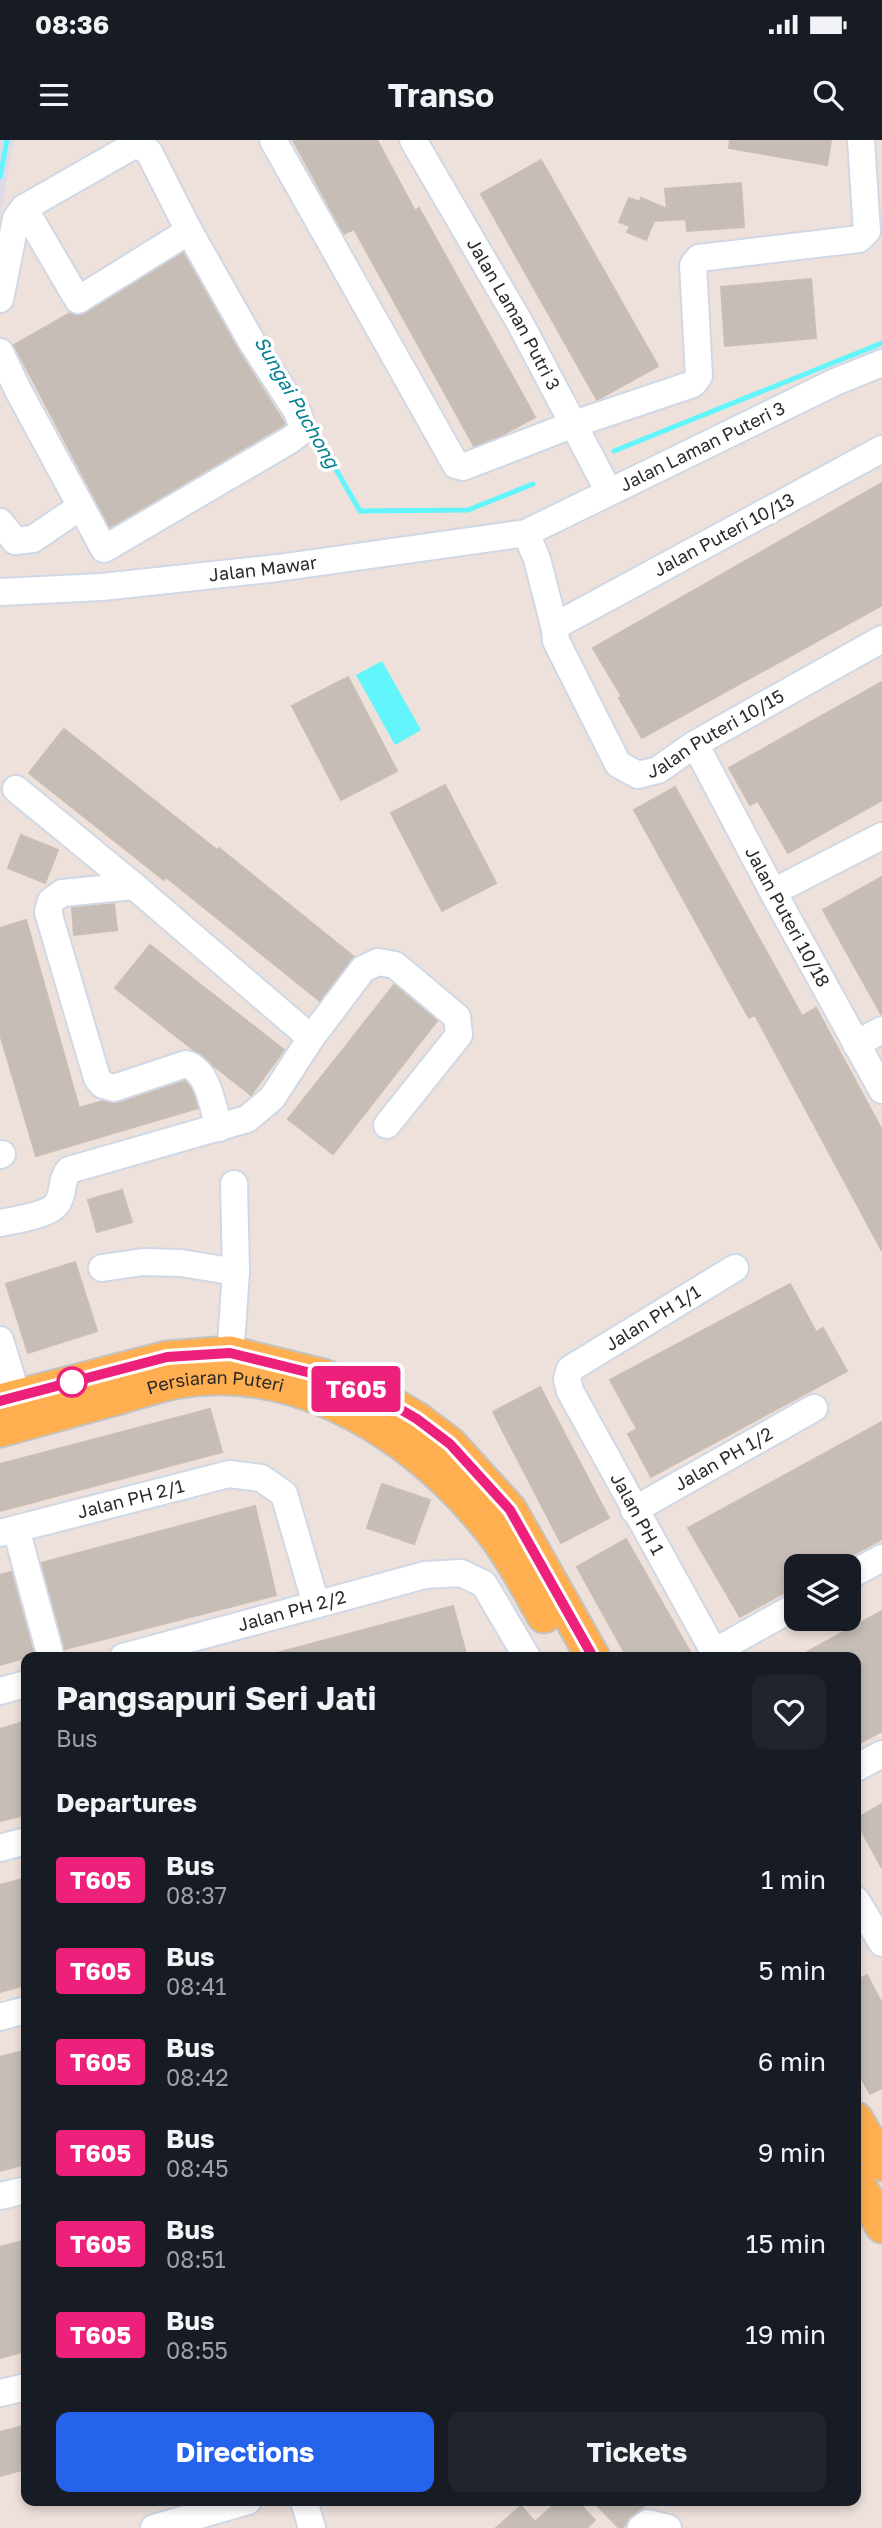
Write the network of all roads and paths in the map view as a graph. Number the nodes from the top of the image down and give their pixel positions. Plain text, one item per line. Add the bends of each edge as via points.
1 (273, 140) edge
2 (413, 140) edge
3 (861, 140) edge
4 (24, 208) junction
5 (189, 232) junction
6 (0, 299) edge
7 (0, 352) edge
8 (882, 363) edge
9 (9, 395) edge
10 (575, 424) junction
11 (882, 449) edge
12 (610, 492) junction
13 (80, 507) junction
14 (0, 522) edge
15 (526, 533) junction
16 (104, 548) junction
17 (117, 584) junction
18 (0, 592) edge
19 (560, 625) junction
20 (882, 639) edge
21 (695, 744) junction
22 (16, 789) dead end
23 (882, 836) edge
24 (134, 886) junction
25 (773, 892) junction
26 (882, 1030) edge
27 (311, 1038) junction
28 (856, 1044) junction
29 (882, 1090) edge
30 (387, 1125) dead end
31 (219, 1128) junction
32 (234, 1184) dead end
33 (0, 1223) edge
34 (102, 1268) dead end
35 (735, 1268) dead end
36 (236, 1272) junction
37 (0, 1340) edge
38 (229, 1365) junction
39 (570, 1369) joint
40 (814, 1408) dead end
41 (11, 1412) edge
42 (634, 1510) junction
43 (8, 1531) edge
44 (882, 1558) edge
45 (861, 1569) edge
46 (316, 1604) junction
47 (784, 1613) edge
48 (49, 1652) edge
49 (141, 1652) edge
50 (524, 1652) edge
51 (565, 1652) edge
52 (590, 1652) edge
53 (713, 1652) edge
54 (720, 1652) edge
55 (21, 1685) edge
56 (0, 1691) edge
57 (882, 1754) edge
58 (861, 1765) edge
59 (21, 1842) edge
60 (0, 1848) edge
61 (861, 1908) edge
62 (882, 1943) edge
63 (21, 2011) edge
64 (0, 2017) edge
65 (871, 2143) edge
66 (861, 2168) edge
67 (861, 2190) edge
68 (21, 2191) edge
69 (0, 2196) edge
70 (882, 2226) edge
71 (21, 2388) edge
72 (0, 2393) edge
73 (231, 2506) edge
74 (305, 2506) edge
75 (154, 2528) edge
76 (312, 2528) edge
77 (641, 2528) edge
78 (667, 2528) edge

1 - 10 street via 456,465 473,465
2 - 10 street, Jalan Laman Putri 3
3 - 10 street via 867,232 859,239 699,258 693,265 699,376 693,384
4 - 5 street via 135,144 149,152
4 - 5 street via 78,300
4 - 6 street via 16,219
5 - 16 street via 298,412 303,430
7 - 9 street
8 - 12 street, Jalan Laman Puteri 3
9 - 13 street
10 - 12 street, Jalan Laman Putri 3
11 - 19 street, Jalan Puteri 10/13
12 - 15 street, Jalan Laman Puteri 3
13 - 14 street via 33,538 15,541
13 - 16 street
15 - 17 street, Jalan Mawar via 278,568
15 - 19 street, Jalan Puteri 10/15
16 - 17 street
17 - 18 street, Jalan Mawar
19 - 21 street, Jalan Puteri 10/15 via 556,641 618,764 638,775 658,770
20 - 21 street, Jalan Puteri 10/15
21 - 25 street, Jalan Puteri 10/18
22 - 24 street
23 - 25 street
24 - 27 street
24 - 31 street via 62,893 51,901 48,912 97,1078 114,1088 186,1064 194,1066
25 - 28 street, Jalan Puteri 10/18
26 - 28 street
27 - 30 street via 363,969 378,962 395,965 457,1017 459,1035
27 - 31 street via 272,1098 247,1119
28 - 29 street, Jalan Puteri 10/18
31 - 33 street via 69,1170 58,1203 51,1210
32 - 36 street
34 - 36 street via 155,1262
35 - 39 street, Jalan PH 1/1
36 - 38 street
37 - 41 street
38 - 41 main road, Persiaran Puteri via 167,1357
38 - 51 main road, Persiaran Puteri via 324,1399 393,1435 462,1496 495,1535
38 - 52 main road, Persiaran Puteri via 323,1376 383,1399 450,1444 510,1510
39 - 42 street, Jalan PH 1 via 566,1379 570,1391
40 - 42 street, Jalan PH 1/2
42 - 53 street, Jalan PH 1
43 - 46 street, Jalan PH 2/1 via 229,1474 261,1478 284,1493
43 - 48 street
44 - 45 street
46 - 49 street, Jalan PH 2/2
46 - 50 street, Jalan PH 2/2 via 425,1575 461,1573 484,1584
47 - 54 street
55 - 56 street
57 - 58 street
59 - 60 street
61 - 62 street
63 - 64 street
65 - 66 street
67 - 70 main road
68 - 69 street
71 - 72 street
73 - 75 street
74 - 76 street
77 - 78 street via 648,2523

